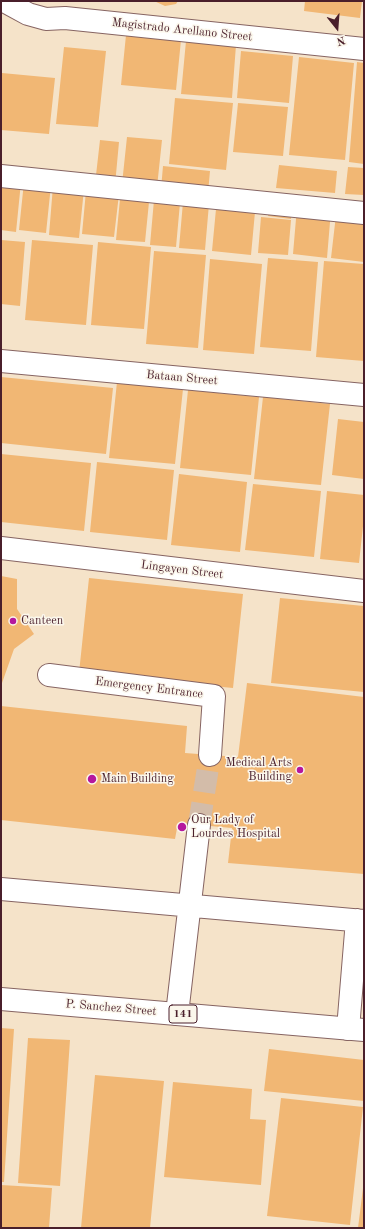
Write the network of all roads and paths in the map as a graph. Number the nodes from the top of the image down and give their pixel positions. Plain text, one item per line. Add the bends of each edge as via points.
1 (4, 1) edge
2 (79, 1) edge
3 (65, 18) junction
4 (364, 49) edge
5 (1, 176) edge
6 (364, 213) edge
7 (1, 361) edge
8 (364, 395) edge
9 (1, 548) edge
10 (364, 591) edge
11 (48, 675) dead end
12 (210, 755) tunnel mouth
13 (199, 825) tunnel mouth
14 (1, 889) edge
15 (190, 905) junction
16 (361, 920) edge
17 (1, 999) edge
18 (178, 1014) junction
19 (356, 1029) edge

1 - 3 street, Magistrado Arellano Street via 28,14 46,19
2 - 3 street
3 - 4 street, Magistrado Arellano Street
5 - 6 street
7 - 8 street, Bataan Street
9 - 10 street, Lingayen Street
11 - 12 street, Emergency Entrance via 214,696
13 - 15 street
14 - 15 street
15 - 16 street
15 - 18 street
16 - 19 street
17 - 18 street, P. Sanchez Street / 141
18 - 19 street, P. Sanchez Street / 141

